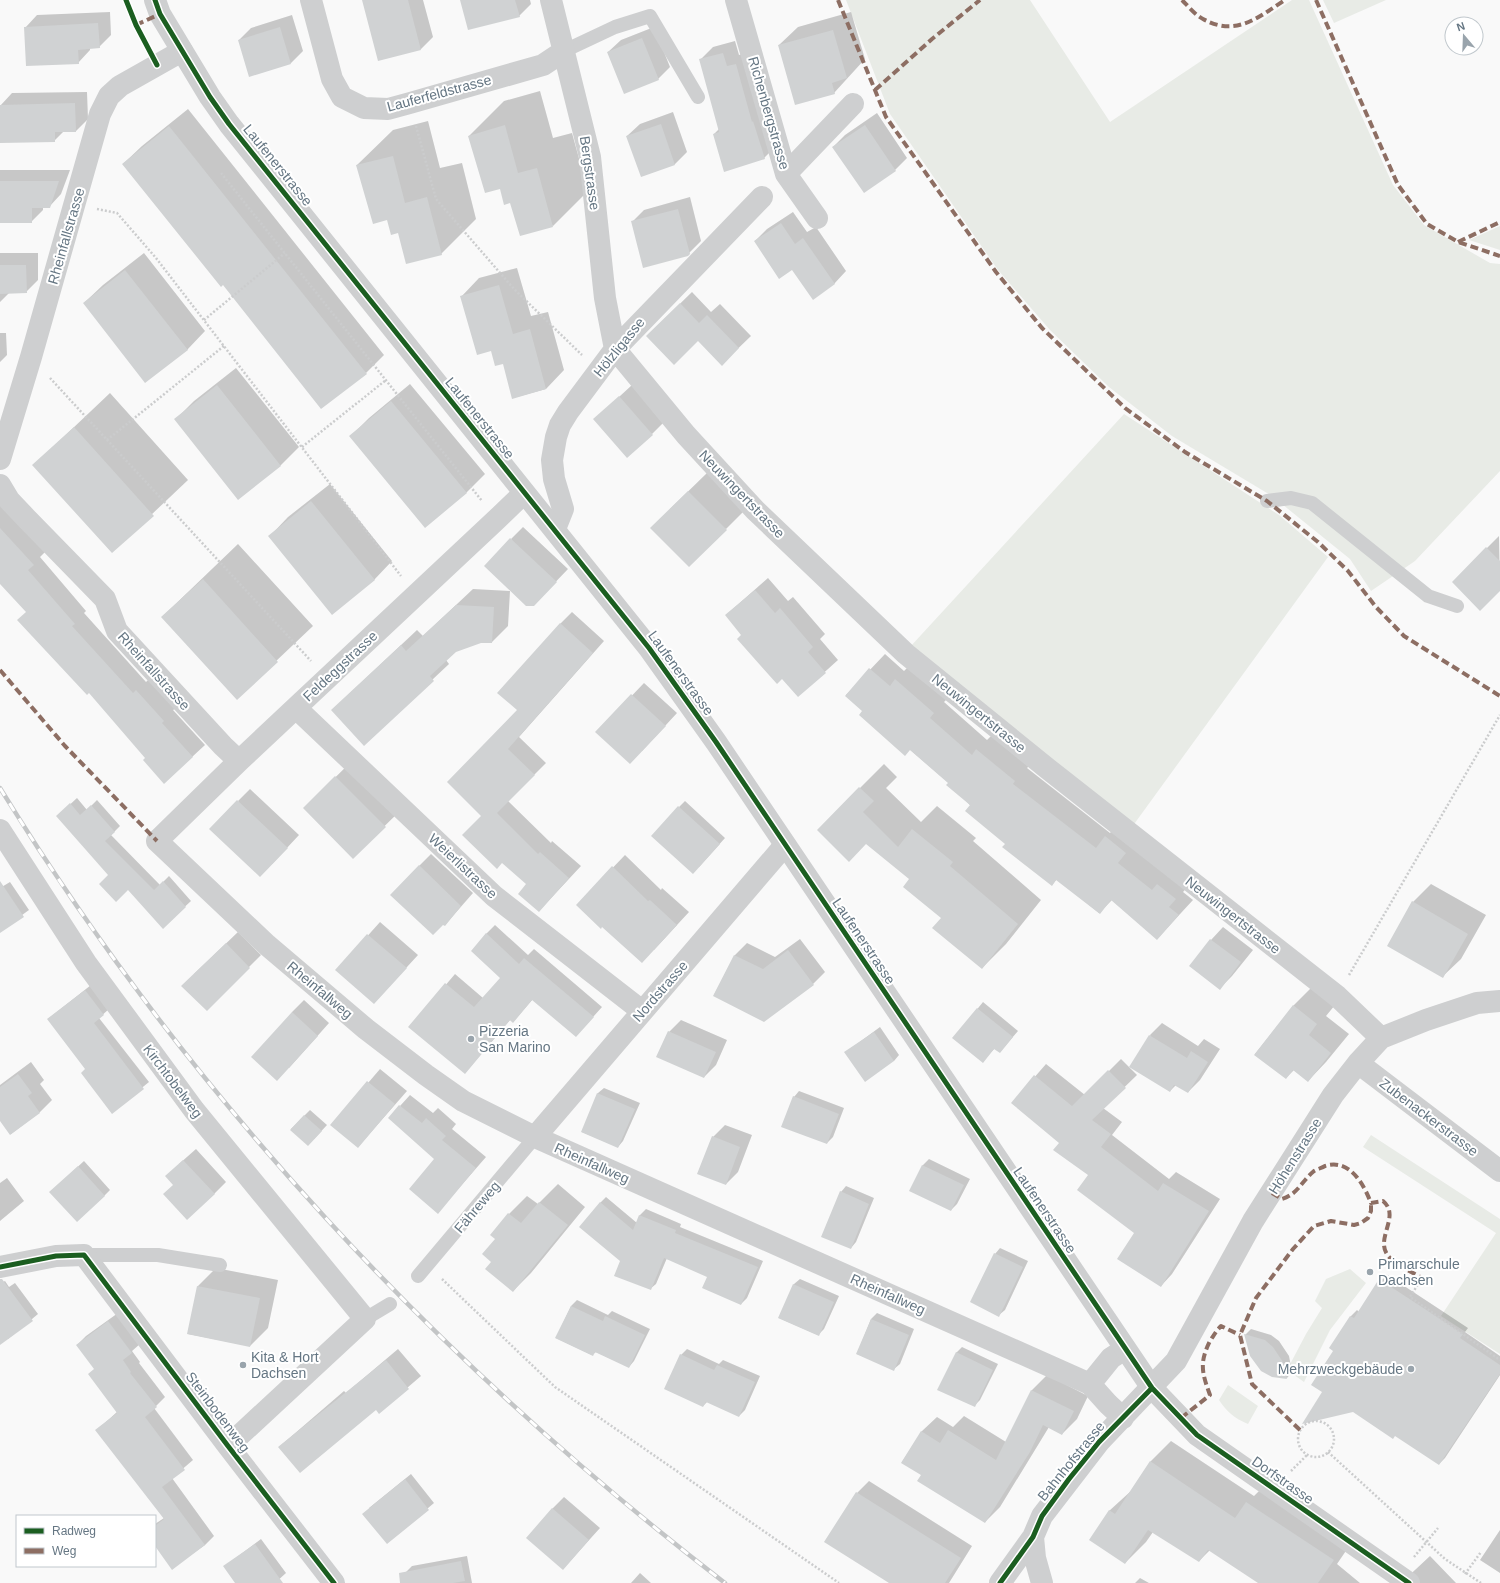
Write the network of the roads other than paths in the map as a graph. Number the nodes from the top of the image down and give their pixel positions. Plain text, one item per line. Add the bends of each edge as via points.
1 (155, 0) edge
2 (310, 0) edge
3 (551, 0) edge
4 (736, 0) edge
5 (182, 51) junction
6 (564, 51) junction
7 (698, 97) dead end
8 (852, 104) dead end
9 (786, 174) junction
10 (762, 197) dead end
11 (817, 218) dead end
12 (615, 349) junction
13 (0, 459) edge
14 (0, 485) edge
15 (524, 492) junction
16 (1267, 501) dead end
17 (555, 529) junction
18 (1457, 606) dead end
19 (296, 708) junction
20 (239, 761) junction
21 (0, 830) edge
22 (157, 841) joint
23 (785, 845) junction
24 (1500, 1001) edge
25 (642, 1011) junction
26 (1381, 1038) junction
27 (1358, 1063) junction
28 (535, 1137) junction
29 (1500, 1171) edge
30 (84, 1255) junction
31 (220, 1265) dead end
32 (0, 1267) edge
33 (418, 1276) dead end
34 (390, 1304) dead end
35 (365, 1319) junction
36 (1125, 1349) junction
37 (1090, 1384) junction
38 (1152, 1388) junction
39 (1123, 1418) junction
40 (228, 1446) junction
41 (1033, 1537) junction
42 (1404, 1579) edge
43 (334, 1583) edge
44 (1000, 1583) edge
45 (1042, 1583) edge

1 - 5 street, Laufenerstrasse via 160,14
2 - 6 street, Lauferfeldstrasse via 332,79 342,97 364,108 388,109 410,103 543,65
3 - 6 street, Bergstrasse
4 - 9 street, Richenbergstrasse
5 - 13 street, Rheinfallstrasse via 120,86 109,96 100,114
5 - 15 street, Laufenerstrasse via 229,124
6 - 7 lane via 615,27 650,16
6 - 12 street, Bergstrasse via 590,157 605,298
8 - 9 street
9 - 11 street, Richenbergstrasse
10 - 12 street, Hölzligasse
12 - 17 street, Hölzligasse via 560,425 553,447 552,468 563,509
12 - 26 street, Neuwingertstrasse via 686,435 755,510 906,654 1337,996
14 - 20 street, Rheinfallstrasse via 9,500 105,599 117,631
15 - 17 street, Laufenerstrasse
15 - 19 street, Feldeggstrasse
16 - 18 lane via 1291,498 1312,503 1428,596
17 - 23 street, Laufenerstrasse via 649,648
19 - 20 street, Feldeggstrasse
19 - 25 street, Weierlistrasse via 494,896
20 - 22 street, Feldeggstrasse
21 - 35 street, Kirchtobelweg via 86,963 194,1110
22 - 28 street, Rheinfallweg via 267,945 366,1029 463,1101
23 - 25 street, Nordstrasse
23 - 36 street, Laufenerstrasse
24 - 26 street, Höhenstrasse via 1477,1003
25 - 28 street, Nordstrasse
26 - 27 street, Höhenstrasse
27 - 29 street, Zubenackerstrasse
27 - 38 street, Höhenstrasse via 1333,1095 1253,1222 1176,1361
28 - 33 lane, Fähreweg
28 - 37 street, Rheinfallweg
30 - 31 lane via 158,1255
30 - 32 street via 56,1256
30 - 40 street, Steinbodenweg
34 - 35 lane
35 - 40 street
36 - 37 street via 1111,1358
36 - 38 street, Laufenerstrasse
37 - 39 street, Rheinfallweg
38 - 39 street, Bahnhofstrasse
38 - 42 street, Dorfstrasse via 1198,1435
39 - 41 street, Bahnhofstrasse via 1099,1442 1069,1479 1042,1516
40 - 43 street, Steinbodenweg
41 - 44 street
41 - 45 street, Bahnhofstrasse via 1035,1558

